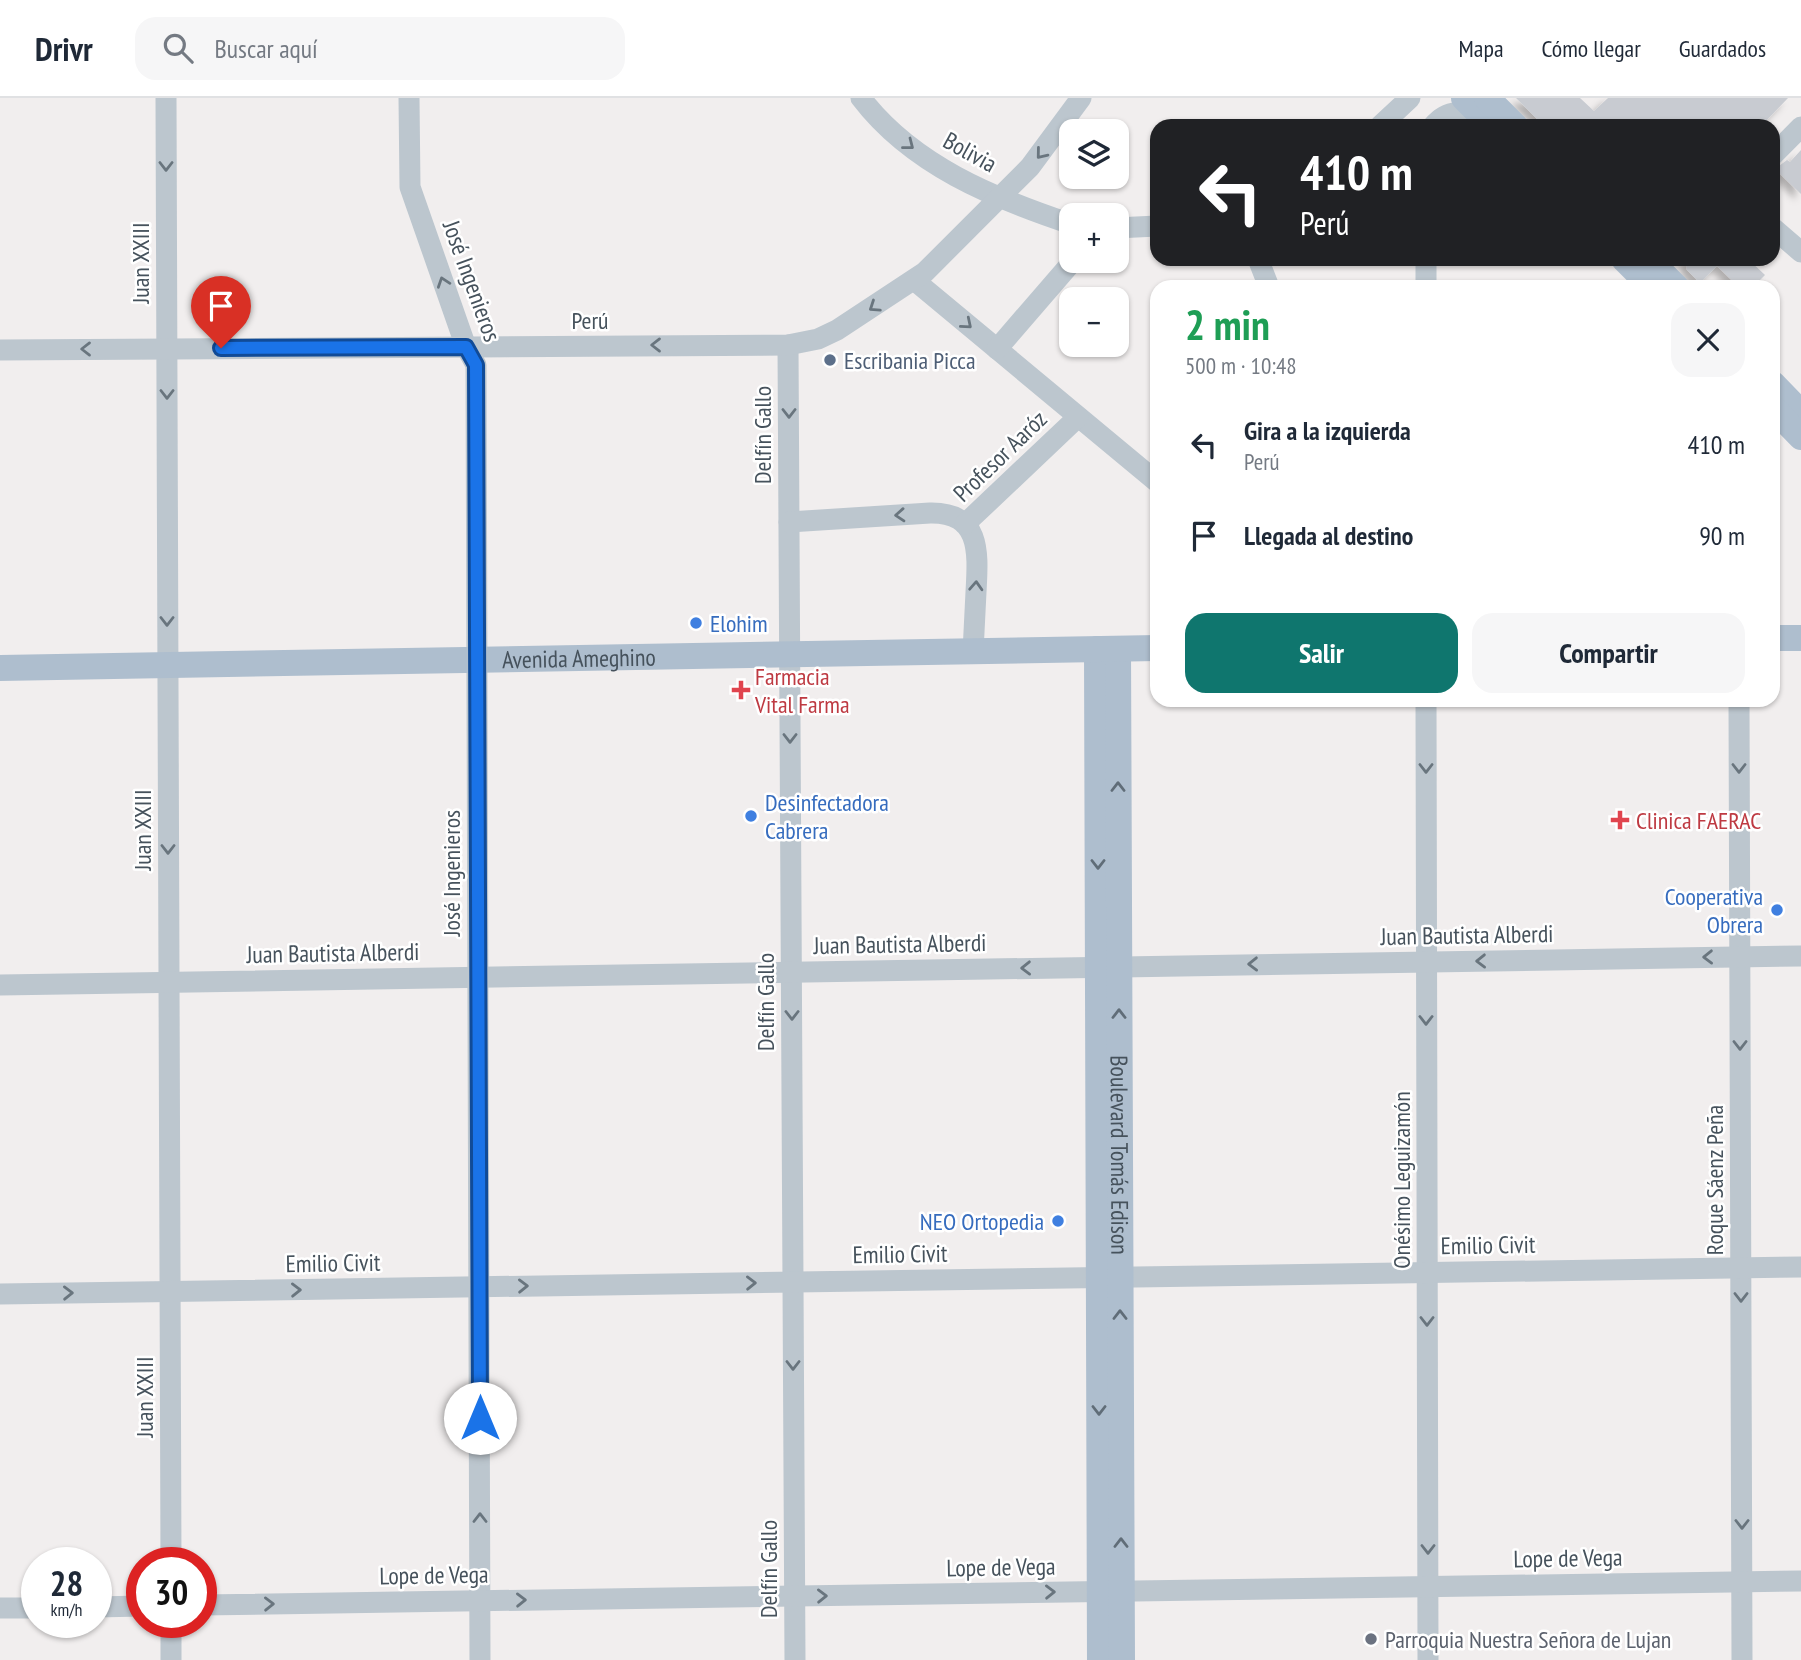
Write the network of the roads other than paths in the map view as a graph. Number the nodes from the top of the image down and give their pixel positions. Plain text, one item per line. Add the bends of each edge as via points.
1 (166, 98) edge
2 (409, 98) edge
3 (860, 98) edge
4 (1081, 98) edge
5 (1409, 98) edge
6 (1420, 98) edge
7 (1464, 98) edge
8 (1489, 116) edge
9 (1387, 119) edge
10 (1423, 119) edge
11 (1441, 119) edge
12 (1801, 127) edge
13 (1780, 148) edge
14 (1000, 198) junction
15 (1059, 220) edge
16 (1150, 226) edge
17 (1129, 227) edge
18 (1780, 234) edge
19 (1801, 252) edge
20 (1638, 266) edge
21 (1063, 273) edge
22 (1657, 276) edge
23 (914, 280) junction
24 (788, 345) junction
25 (466, 347) junction
26 (167, 349) junction
27 (997, 349) junction
28 (0, 350) edge
29 (1780, 395) edge
30 (1790, 410) edge
31 (1078, 417) junction
32 (1801, 437) edge
33 (1150, 476) edge
34 (789, 522) junction
35 (965, 524) junction
36 (1780, 638) edge
37 (1801, 638) edge
38 (1150, 643) edge
39 (1108, 649) junction
40 (973, 652) junction
41 (790, 654) junction
42 (477, 660) junction
43 (167, 665) junction
44 (0, 668) edge
45 (1426, 707) edge
46 (1739, 707) edge
47 (1801, 956) edge
48 (1740, 957) junction
49 (1426, 962) junction
50 (1109, 967) junction
51 (791, 972) junction
52 (478, 977) junction
53 (169, 982) junction
54 (0, 985) edge
55 (1801, 1267) edge
56 (1741, 1268) junction
57 (1427, 1273) junction
58 (1110, 1277) junction
59 (793, 1282) junction
60 (479, 1287) junction
61 (170, 1292) junction
62 (0, 1294) edge
63 (171, 1547) edge
64 (1801, 1581) edge
65 (1742, 1582) junction
66 (1428, 1586) junction
67 (1110, 1591) junction
68 (794, 1596) junction
69 (480, 1601) junction
70 (217, 1605) edge
71 (0, 1608) edge
72 (21, 1608) edge
73 (171, 1638) edge
74 (171, 1660) edge
75 (481, 1660) edge
76 (795, 1660) edge
77 (1100, 1660) edge
78 (1122, 1660) edge
79 (1428, 1660) edge
80 (1742, 1660) edge

1 -> 26 street, Juan XXIII
25 -> 2 street, José Ingenieros via 410,187
3 -> 14 street, Bolivia via 915,150 957,178
4 -> 14 street, Perú via 1041,155
5 - 9 street
6 - 10 street
7 - 8 main road
8 - 11 street via 1458,112
12 - 13 street
14 - 15 street, Bolivia
14 - 23 street, Perú
16 - 17 street
18 - 19 street
20 - 22 main road
21 - 27 street
23 -> 24 street, Perú via 837,330
23 -> 27 street
24 -> 25 street, Perú
24 -> 34 street, Delfín Gallo
25 - 26 street, Perú
25 - 42 street, José Ingenieros via 476,365
26 -> 28 street, Perú
26 -> 43 street, Juan XXIII
27 - 31 street
29 - 30 main road
30 - 32 main road
31 - 33 street
31 - 35 street, Profesor Aaróz
35 -> 34 street, Profesor Aaróz via 936,513
34 - 41 street, Delfín Gallo
40 -> 35 street via 978,554
36 - 37 main road
38 - 39 main road, Avenida Ameghino
39 - 40 main road, Avenida Ameghino
39 - 50 main road, Boulevard Tomás Edison
40 - 41 main road, Avenida Ameghino
41 - 42 main road, Avenida Ameghino
41 -> 51 street, Delfín Gallo
42 - 43 main road, Avenida Ameghino
42 - 52 street, José Ingenieros
43 - 44 main road, Avenida Ameghino
43 -> 53 street, Juan XXIII
45 -> 49 street, Onésimo Leguizamón
46 -> 48 street, Roque Sáenz Peña
47 - 48 street, Juan Bautista Alberdi
48 -> 49 street, Juan Bautista Alberdi
48 -> 56 street, Roque Sáenz Peña
49 -> 50 street, Juan Bautista Alberdi
49 -> 57 street, Onésimo Leguizamón
50 -> 51 street, Juan Bautista Alberdi
50 - 58 main road, Boulevard Tomás Edison
51 - 52 street, Juan Bautista Alberdi
51 -> 59 street, Delfín Gallo
52 - 53 street, Juan Bautista Alberdi
52 - 60 street, José Ingenieros
53 - 54 street, Juan Bautista Alberdi
53 - 61 street, Juan XXIII
55 - 56 street, Emilio Civit
56 - 57 street, Emilio Civit
56 -> 65 street, Roque Sáenz Peña
57 - 58 street, Emilio Civit
57 -> 66 street, Onésimo Leguizamón
58 - 59 street, Emilio Civit
58 - 67 main road, Boulevard Tomás Edison
60 -> 59 street, Emilio Civit
59 -> 68 street, Delfín Gallo
61 -> 60 street, Emilio Civit
69 -> 60 street, José Ingenieros
62 -> 61 street, Emilio Civit
61 - 63 street, Juan XXIII
64 - 65 street, Lope de Vega
65 - 66 street, Lope de Vega
65 - 80 street, Roque Sáenz Peña
66 - 67 street, Lope de Vega
66 - 79 street, Onésimo Leguizamón
68 -> 67 street, Lope de Vega
67 - 77 main road, Boulevard Tomás Edison
67 - 78 main road, Boulevard Tomás Edison
69 -> 68 street, Lope de Vega
68 - 76 street, Delfín Gallo
70 -> 69 street, Lope de Vega
69 - 75 street, José Ingenieros
71 - 72 street
73 - 74 street

